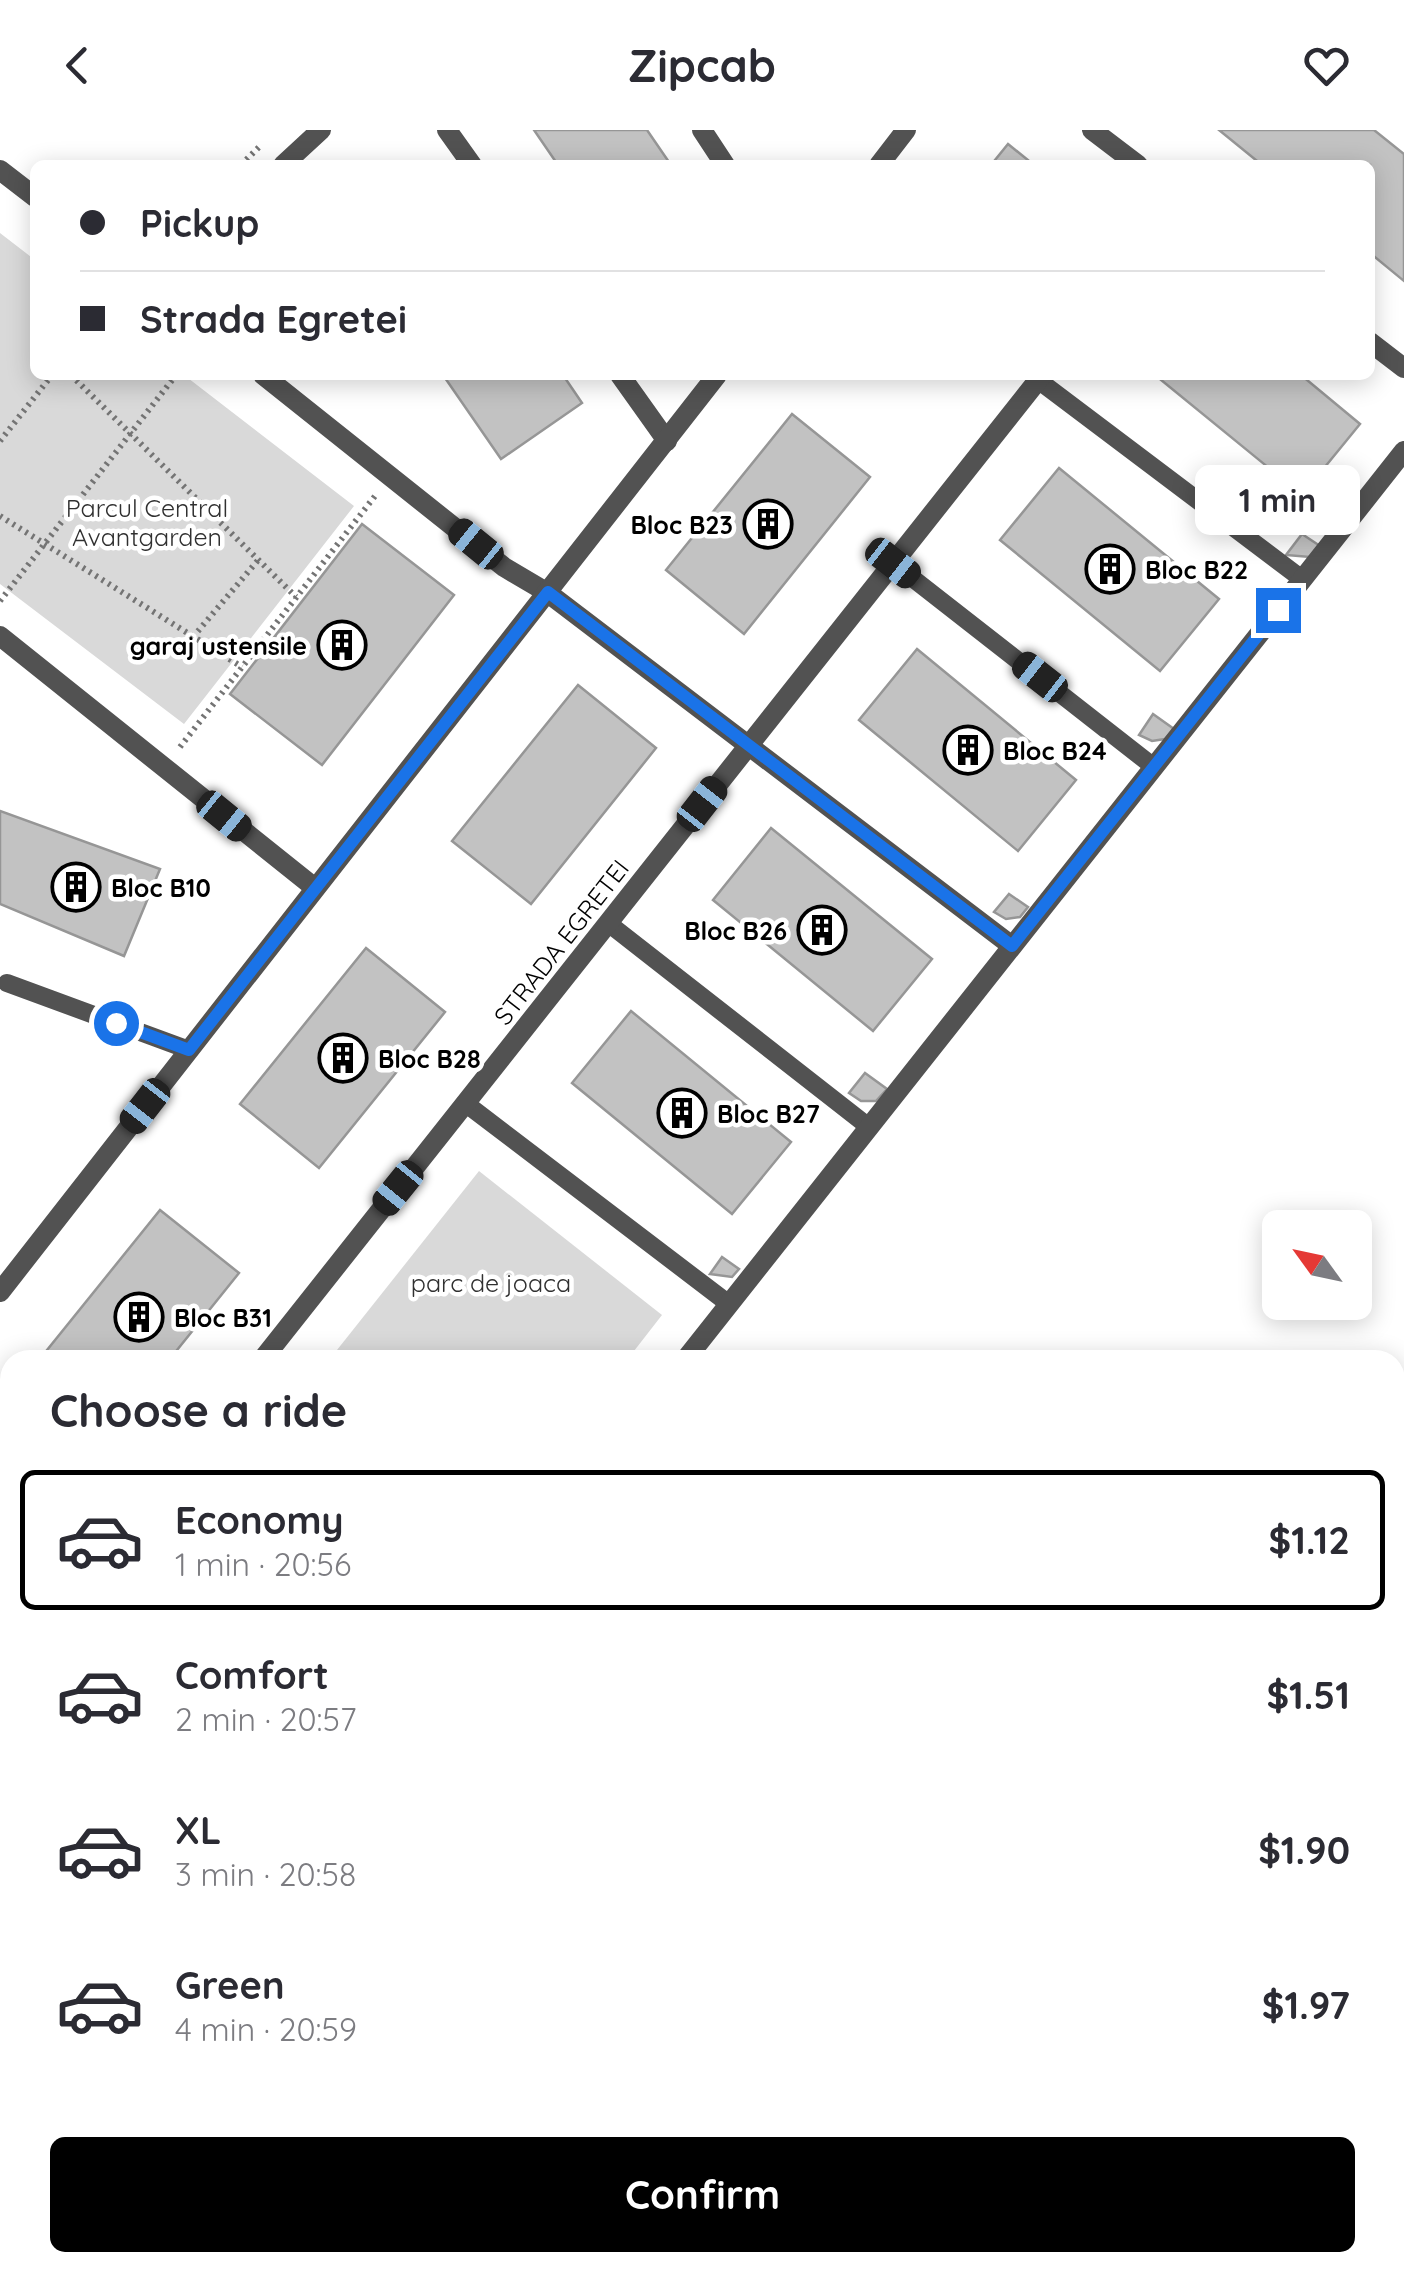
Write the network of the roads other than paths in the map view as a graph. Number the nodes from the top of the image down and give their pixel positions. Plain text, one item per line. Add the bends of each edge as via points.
1 (320, 130) edge
2 (447, 130) edge
3 (702, 130) edge
4 (906, 130) edge
5 (1092, 130) edge
6 (288, 160) edge
7 (468, 160) edge
8 (722, 160) edge
9 (883, 160) edge
10 (1131, 160) edge
11 (0, 170) edge
12 (30, 194) edge
13 (1375, 346) edge
14 (1404, 368) edge
15 (269, 380) edge
16 (624, 380) edge
17 (713, 380) edge
18 (1038, 380) edge
19 (1043, 380) edge
20 (667, 441) junction
21 (1404, 451) edge
22 (893, 563) junction
23 (1302, 580) junction
24 (548, 592) junction
25 (0, 636) edge
26 (750, 744) junction
27 (1154, 766) junction
28 (315, 888) junction
29 (608, 924) junction
30 (1012, 946) junction
31 (7, 983) dead end
32 (189, 1050) junction
33 (466, 1103) junction
34 (869, 1127) junction
35 (7, 1271) edge
36 (0, 1292) edge
37 (729, 1304) junction
38 (270, 1350) edge
39 (693, 1350) edge

1 - 6 street
2 - 7 street
3 - 8 street
4 - 9 street
5 - 10 street
11 - 12 street
13 - 14 street
15 - 24 street via 504,567
16 - 20 street
17 - 20 street
18 - 22 street, STRADA EGRETEI
19 - 23 lane
20 - 24 street
21 - 23 street
22 - 26 street, STRADA EGRETEI
22 - 27 lane
23 - 27 street
24 - 26 street
24 - 28 street
25 - 28 street
26 - 29 street, STRADA EGRETEI
26 - 30 street
27 - 30 street
28 - 32 street
29 - 33 street, STRADA EGRETEI
29 - 34 lane
30 - 34 street
31 - 32 lane
32 - 35 street
33 - 37 lane
33 - 38 street, STRADA EGRETEI
34 - 37 street
35 - 36 street
37 - 39 street

